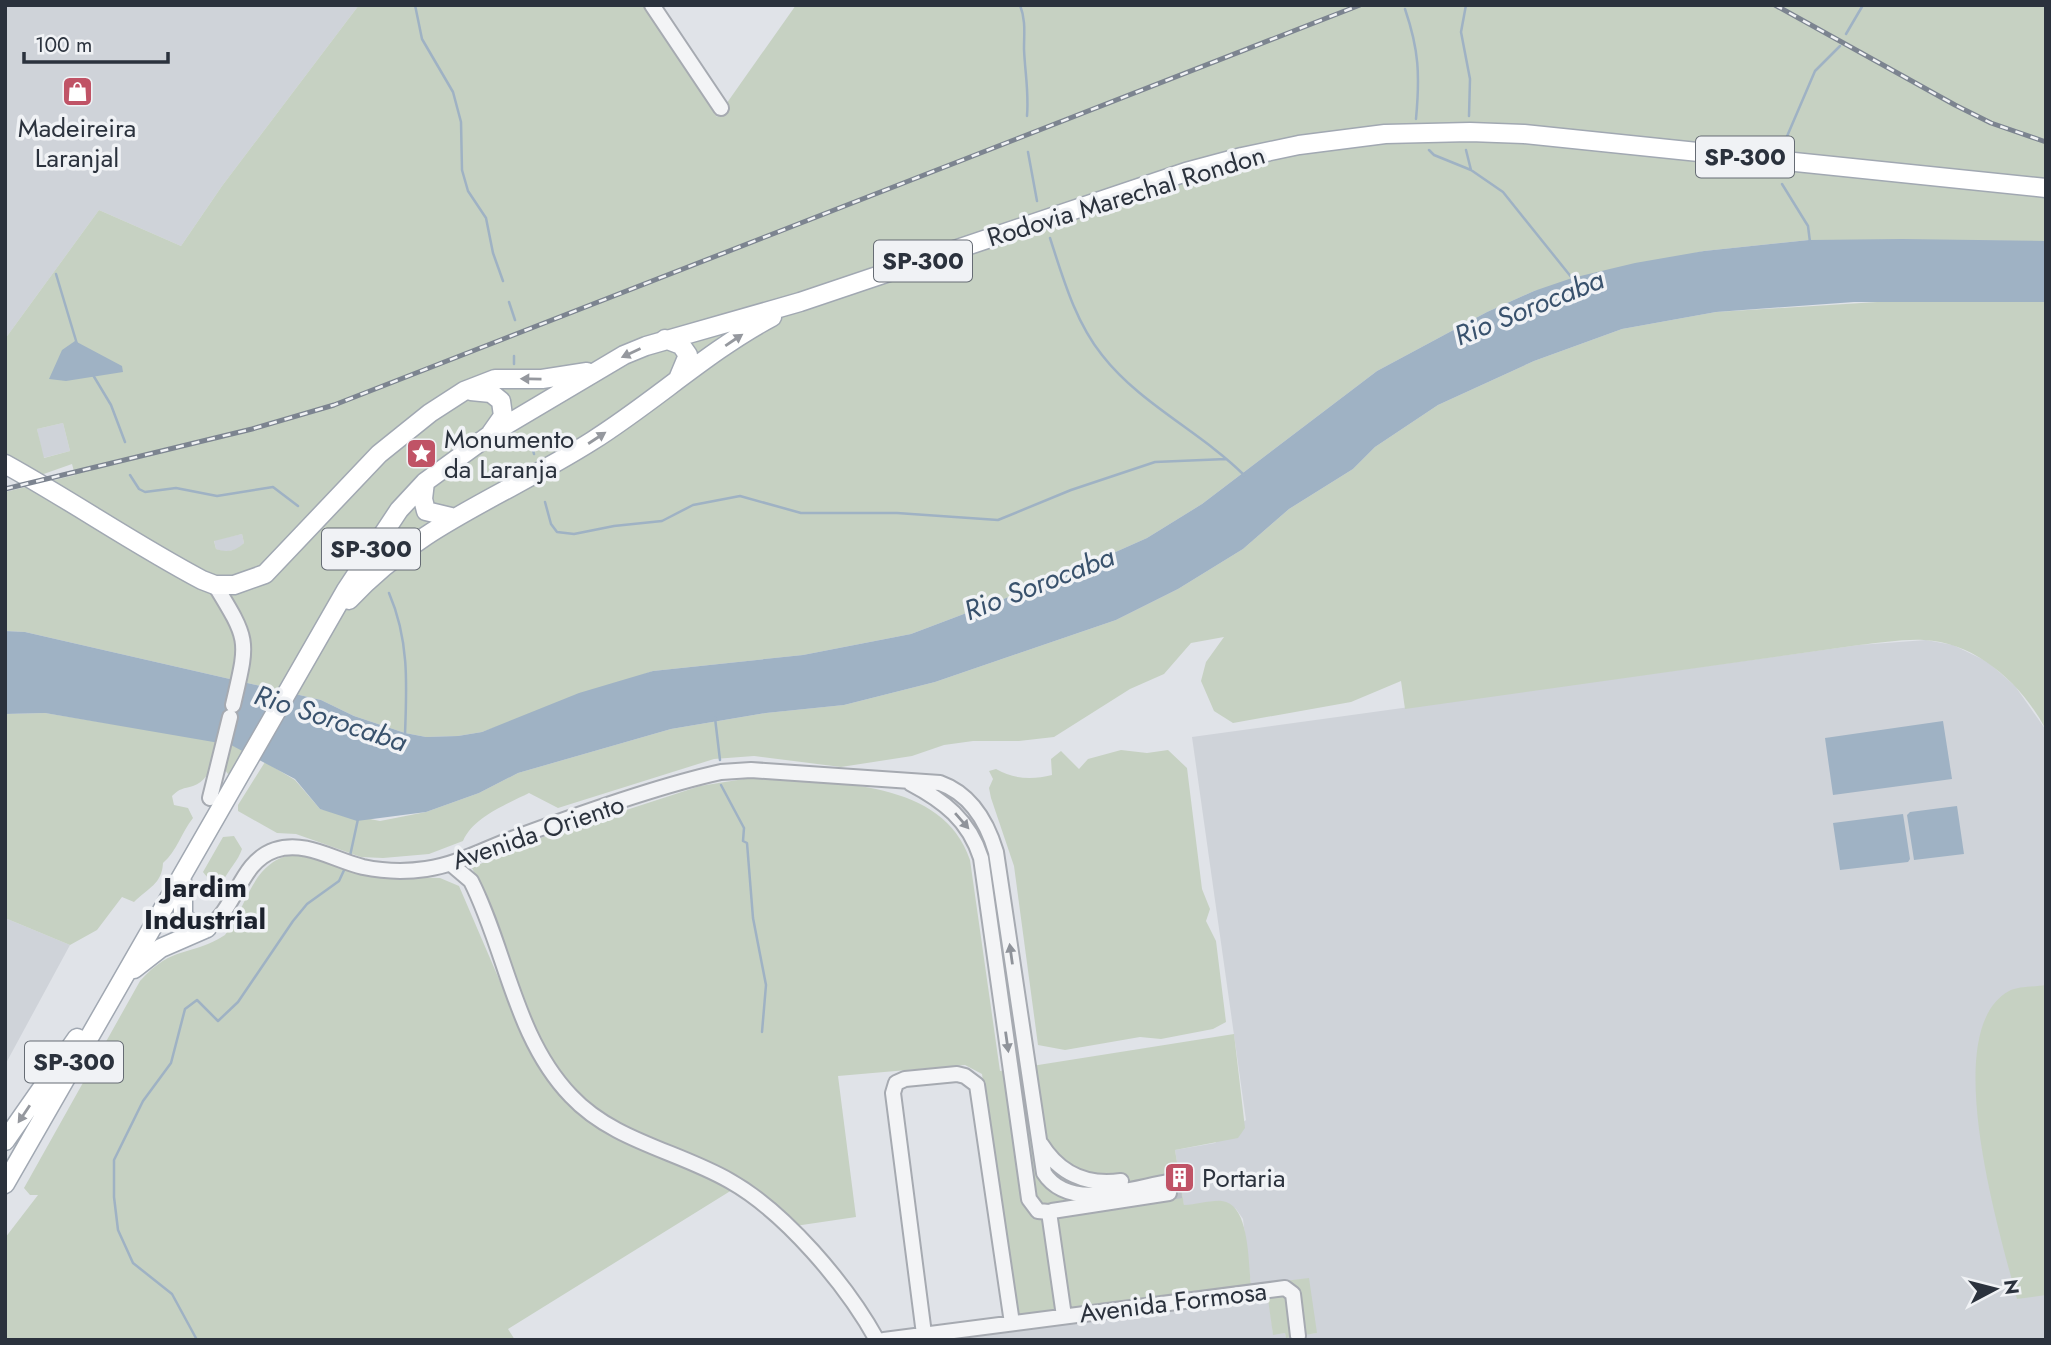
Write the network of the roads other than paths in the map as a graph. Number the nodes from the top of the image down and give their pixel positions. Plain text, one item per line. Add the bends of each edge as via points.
1 (652, 5) edge
2 (721, 108) dead end
3 (2046, 188) edge
4 (800, 302) junction
5 (665, 339) junction
6 (599, 370) junction
7 (678, 380) junction
8 (464, 391) junction
9 (491, 434) junction
10 (5, 464) edge
11 (5, 476) edge
12 (425, 482) junction
13 (451, 517) junction
14 (91, 518) junction
15 (215, 585) junction
16 (329, 624) junction
17 (907, 782) junction
18 (210, 798) dead end
19 (451, 864) junction
20 (183, 877) junction
21 (207, 928) junction
22 (112, 995) junction
23 (1037, 1138) junction
24 (5, 1141) edge
25 (1072, 1175) junction
26 (1094, 1182) junction
27 (1168, 1183) junction
28 (5, 1184) edge
29 (1053, 1184) junction
30 (1029, 1195) junction
31 (1076, 1195) junction
32 (1051, 1211) junction
33 (1064, 1316) junction
34 (1012, 1323) junction
35 (924, 1334) junction
36 (1298, 1336) dead end
37 (877, 1340) edge
38 (884, 1340) edge

1 - 2 street
3 - 4 main road, Rodovia Marechal Rondon / SP-300 via 1538,135 1376,135 1299,145 1196,169
4 - 5 main road, Rodovia Marechal Rondon / SP-300
7 -> 4 main road, Rodovia Marechal Rondon / SP-300 via 740,335
5 -> 6 main road, Rodovia Marechal Rondon / SP-300
5 - 7 main road via 681,345 688,355
6 -> 8 main road via 542,379 495,379
6 - 9 main road, Rodovia Marechal Rondon / SP-300
13 -> 7 main road, Rodovia Marechal Rondon / SP-300 via 571,454
8 - 9 main road via 491,393 501,401 503,416
8 - 15 main road via 379,454 271,570 249,582
9 - 12 main road, Rodovia Marechal Rondon / SP-300
10 - 14 main road via 66,498
11 - 14 main road
12 - 13 main road via 426,511
12 - 16 main road, Rodovia Marechal Rondon / SP-300 via 378,539
13 - 16 main road, Rodovia Marechal Rondon / SP-300 via 379,570
14 - 15 main road
15 - 18 street via 244,641 242,669
16 - 20 main road, Rodovia Marechal Rondon / SP-300
17 - 19 street, Avenida Oriento via 751,770 721,772 532,832
23 -> 17 street, Avenida Oriento via 990,835 974,806 958,792 940,783
17 -> 30 street, Avenida Oriento via 953,811 970,831 981,858
19 - 21 street, Avenida Oriento via 400,870 353,864 294,846 264,855 249,869 219,918
19 - 37 street via 471,881 534,1042 572,1097 607,1124 722,1177 755,1198 833,1278
20 - 21 main road via 183,916 192,925
20 - 22 main road, Rodovia Marechal Rondon / SP-300
21 - 22 main road via 150,955
22 -> 24 main road
22 - 28 main road, Rodovia Marechal Rondon / SP-300
23 - 25 street via 1047,1154
23 - 29 street, Avenida Oriento via 1042,1167
25 - 26 street
25 - 29 street
26 - 27 street
26 - 31 street
27 - 31 street
27 - 32 street
29 - 30 street via 1039,1182
29 - 31 street
29 - 32 street via 1060,1197
30 - 32 street via 1034,1209
32 - 33 street
33 - 34 street, Avenida Formosa
33 - 36 street, Avenida Formosa via 1285,1288 1293,1294
34 - 35 street, Avenida Formosa
34 - 35 street via 977,1085 957,1074 905,1079 896,1083 893,1093
35 - 38 street, Avenida Formosa

